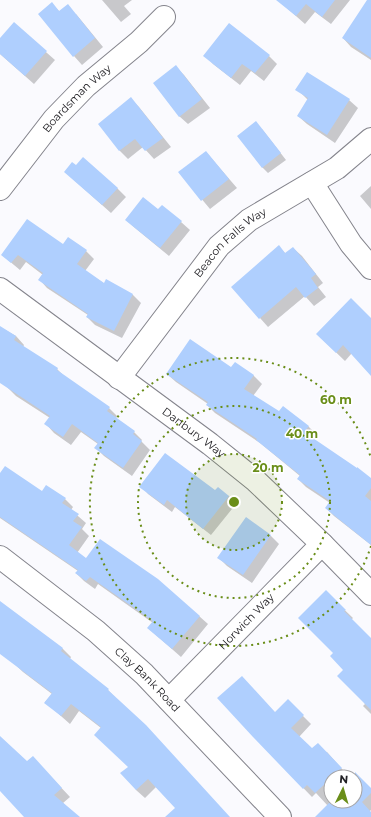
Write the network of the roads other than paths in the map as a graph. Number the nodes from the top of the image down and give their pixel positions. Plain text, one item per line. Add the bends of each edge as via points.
1 (164, 17) dead end
2 (371, 139) edge
3 (312, 183) junction
4 (0, 189) edge
5 (371, 268) edge
6 (0, 289) edge
7 (119, 378) junction
8 (322, 544) junction
9 (0, 557) edge
10 (371, 594) edge
11 (169, 700) junction
12 (280, 817) edge

1 - 4 street, Boardsman Way via 139,42 86,86 54,119
2 - 3 street, Beacon Falls Way via 337,168
3 - 5 street via 350,244
3 - 7 street, Beacon Falls Way via 249,220 219,246
6 - 7 street, Danbury Way
7 - 8 street, Danbury Way via 256,481
8 - 10 street, Danbury Way
8 - 11 street, Norwich Way
9 - 11 street, Clay Bank Road via 96,631
11 - 12 street, Clay Bank Road

